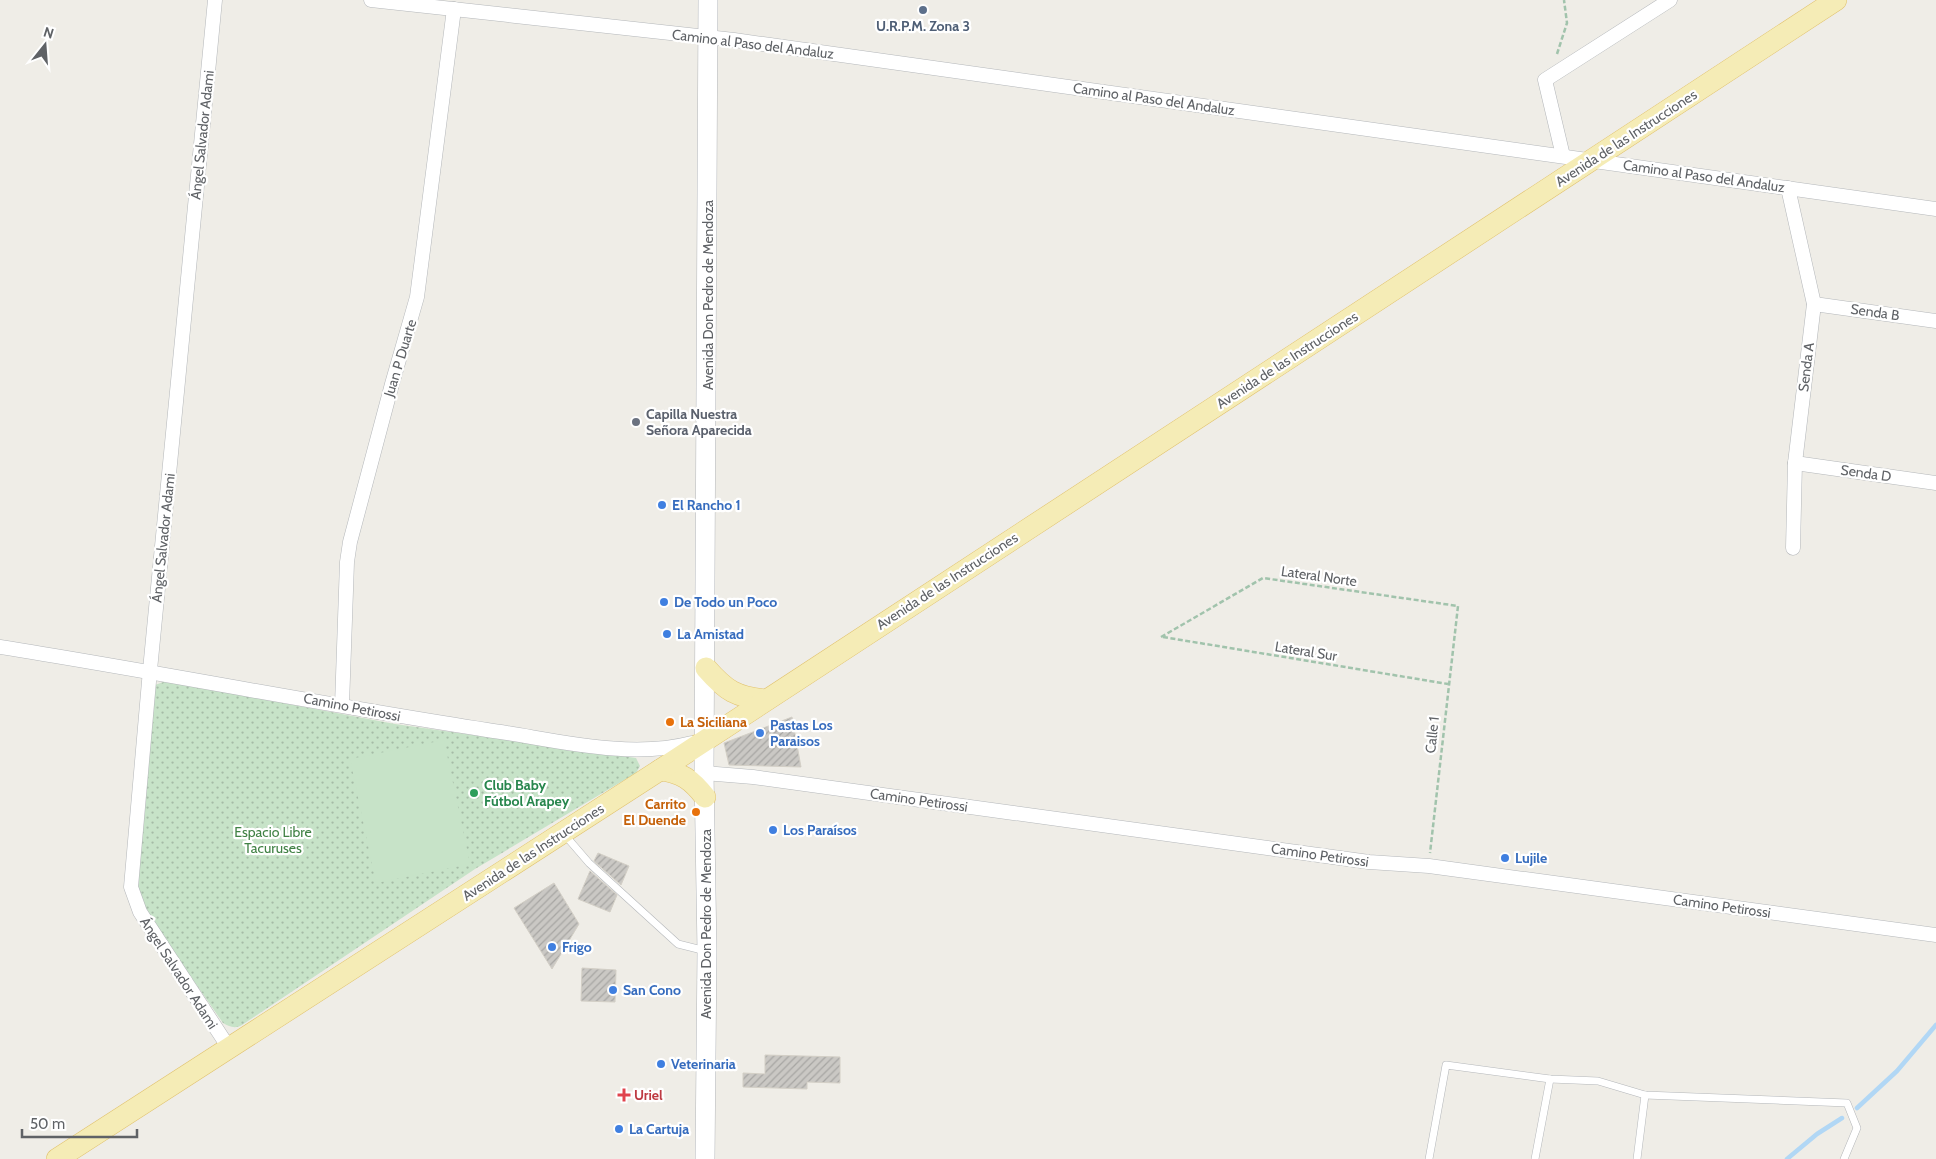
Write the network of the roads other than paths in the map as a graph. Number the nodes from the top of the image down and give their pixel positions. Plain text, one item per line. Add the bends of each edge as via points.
1 (216, 0) edge
2 (371, 0) edge
3 (708, 0) edge
4 (1670, 0) edge
5 (1826, 3) edge
6 (454, 9) junction
7 (709, 38) junction
8 (1563, 156) junction
9 (1593, 159) junction
10 (1788, 188) junction
11 (1936, 209) edge
12 (1814, 304) junction
13 (1936, 321) edge
14 (1796, 463) junction
15 (1936, 483) edge
16 (1793, 548) dead end
17 (0, 647) edge
18 (706, 668) junction
19 (150, 670) junction
20 (766, 700) junction
21 (342, 705) junction
22 (705, 740) junction
23 (660, 770) junction
24 (704, 773) junction
25 (704, 797) junction
26 (562, 832) junction
27 (1936, 935) edge
28 (707, 951) junction
29 (229, 1048) junction
30 (1550, 1079) junction
31 (1645, 1095) junction
32 (57, 1159) edge
33 (705, 1159) edge
34 (1429, 1159) edge
35 (1535, 1159) edge
36 (1637, 1159) edge
37 (1844, 1159) edge

1 - 19 street, Ángel Salvador Adami
2 - 6 street, Camino al Paso del Andaluz
3 - 7 street, Avenida Don Pedro de Mendoza
4 - 8 street via 1545,80
5 - 9 main road, Avenida de las Instrucciones
6 - 7 street, Camino al Paso del Andaluz
6 - 21 street, Juan P Duarte via 418,297 350,542
7 - 8 street, Camino al Paso del Andaluz
7 - 18 street, Avenida Don Pedro de Mendoza
8 - 9 street, Camino al Paso del Andaluz
9 - 10 street, Camino al Paso del Andaluz
9 - 20 main road, Avenida de las Instrucciones
10 - 11 street, Camino al Paso del Andaluz
10 - 12 street, Senda A
12 - 13 street, Senda B
12 - 14 street, Senda A
14 - 15 street, Senda D
14 - 16 street, Senda A
17 - 19 street, Camino Petirossi
18 - 20 main road via 729,691 744,698
18 - 22 street, Avenida Don Pedro de Mendoza
19 - 21 street, Camino Petirossi
19 - 29 street, Ángel Salvador Adami via 131,887 140,912
20 - 22 main road, Avenida de las Instrucciones
21 - 22 street, Camino Petirossi via 373,713 618,749 667,750
22 - 23 main road, Avenida de las Instrucciones
22 - 24 street, Avenida Don Pedro de Mendoza
23 - 25 main road via 683,775 694,782
23 - 26 main road, Avenida de las Instrucciones
24 - 25 street, Avenida Don Pedro de Mendoza
24 - 27 street, Camino Petirossi via 763,778 1369,862 1429,866
25 - 28 street, Avenida Don Pedro de Mendoza
26 - 28 lane via 589,863 678,944
26 - 29 main road, Avenida de las Instrucciones
28 - 33 street, Avenida Don Pedro de Mendoza
29 - 32 main road, Avenida de las Instrucciones
30 - 31 lane via 1598,1081
30 - 34 lane via 1446,1065
30 - 35 lane
31 - 36 lane
31 - 37 lane via 1847,1103 1857,1128

